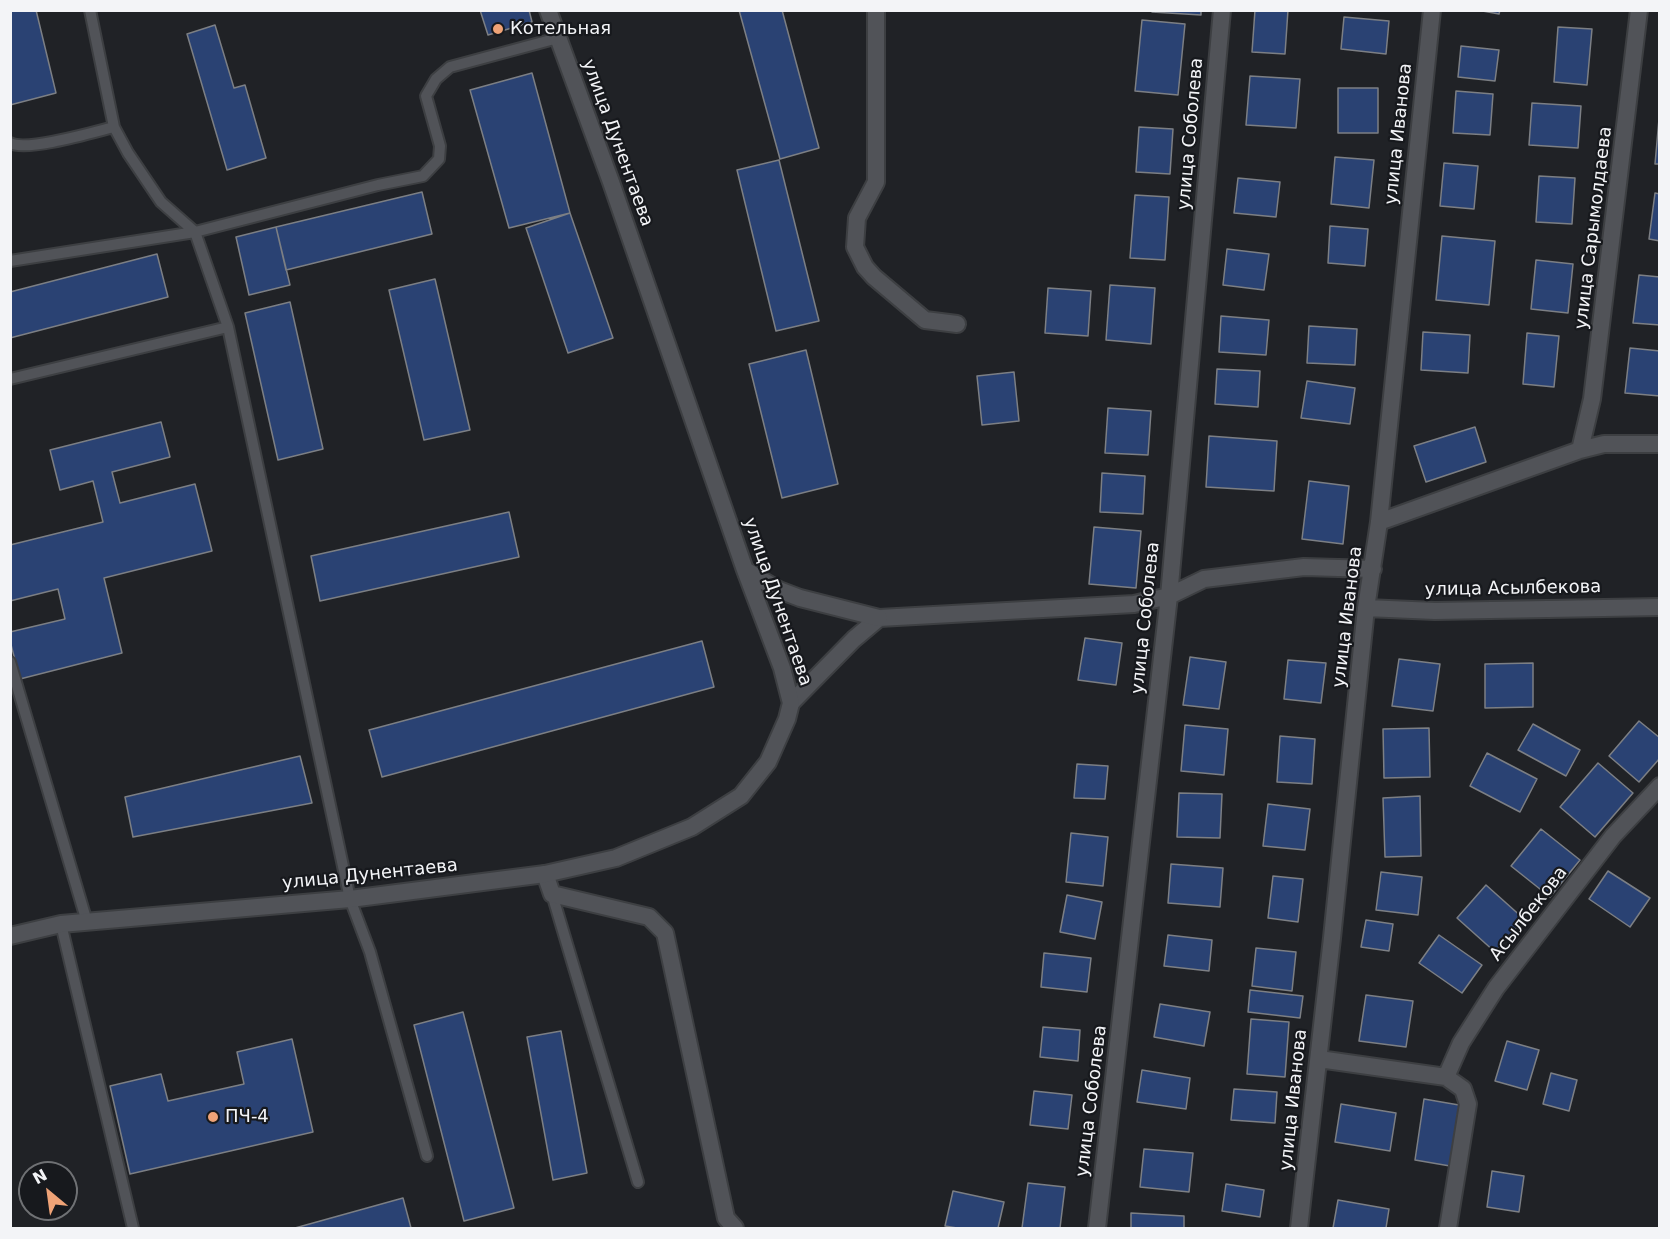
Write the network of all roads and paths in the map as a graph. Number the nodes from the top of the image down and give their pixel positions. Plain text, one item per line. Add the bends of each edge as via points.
1 (90, 10) edge
2 (548, 10) edge
3 (876, 10) edge
4 (1222, 10) edge
5 (1432, 10) edge
6 (1639, 10) edge
7 (558, 38) junction
8 (114, 127) junction
9 (10, 143) edge
10 (195, 232) junction
11 (10, 261) edge
12 (957, 324) dead end
13 (228, 327) junction
14 (10, 379) edge
15 (1659, 444) edge
16 (1580, 450) junction
17 (1379, 522) junction
18 (1373, 569) junction
19 (745, 570) junction
20 (1169, 596) junction
21 (1659, 607) edge
22 (1366, 608) junction
23 (879, 618) junction
24 (10, 662) edge
25 (791, 703) junction
26 (1659, 786) edge
27 (545, 874) junction
28 (552, 894) junction
29 (350, 899) junction
30 (87, 922) junction
31 (61, 924) junction
32 (10, 936) edge
33 (1319, 1059) junction
34 (1446, 1077) junction
35 (428, 1156) dead end
36 (638, 1182) dead end
37 (133, 1228) edge
38 (735, 1228) edge
39 (1097, 1228) edge
40 (1299, 1228) edge
41 (1448, 1228) edge

1 - 8 lane
2 - 7 street, улица Дунентаева
3 - 12 street via 876,182 857,218 855,247 874,277 925,320
4 - 20 street, улица Соболева
5 - 17 street, улица Иванова
6 - 16 street, улица Сарымолдаева via 1592,399
7 - 10 lane via 450,67 442,73 426,96 440,146 439,159 423,176
7 - 19 street, улица Дунентаева
8 - 9 lane via 54,142 16,147
8 - 10 lane via 161,202
10 - 11 lane
10 - 13 lane
13 - 14 lane
13 - 29 lane
15 - 16 street via 1604,444
16 - 17 street
17 - 18 street, улица Иванова
18 - 20 street via 1304,567 1204,579
18 - 22 street, улица Иванова
19 - 23 street via 800,598
19 - 25 street, улица Дунентаева
20 - 23 street via 1134,604
20 - 39 street, улица Соболева
21 - 22 street, улица Асылбекова via 1435,611
22 - 33 street, улица Иванова
23 - 25 street
24 - 30 lane
25 - 27 street, улица Дунентаева via 768,762 741,796 692,827 616,858
26 - 34 street, Асылбекова via 1613,836 1496,988 1461,1043
27 - 28 street
27 - 29 street, улица Дунентаева
28 - 36 lane
28 - 38 street via 649,917 665,933 726,1218
29 - 30 street, улица Дунентаева
29 - 35 lane via 370,952
30 - 31 street, улица Дунентаева
31 - 32 street, улица Дунентаева
31 - 37 lane
33 - 34 street
33 - 40 street, улица Иванова
34 - 41 street via 1463,1089 1468,1104

